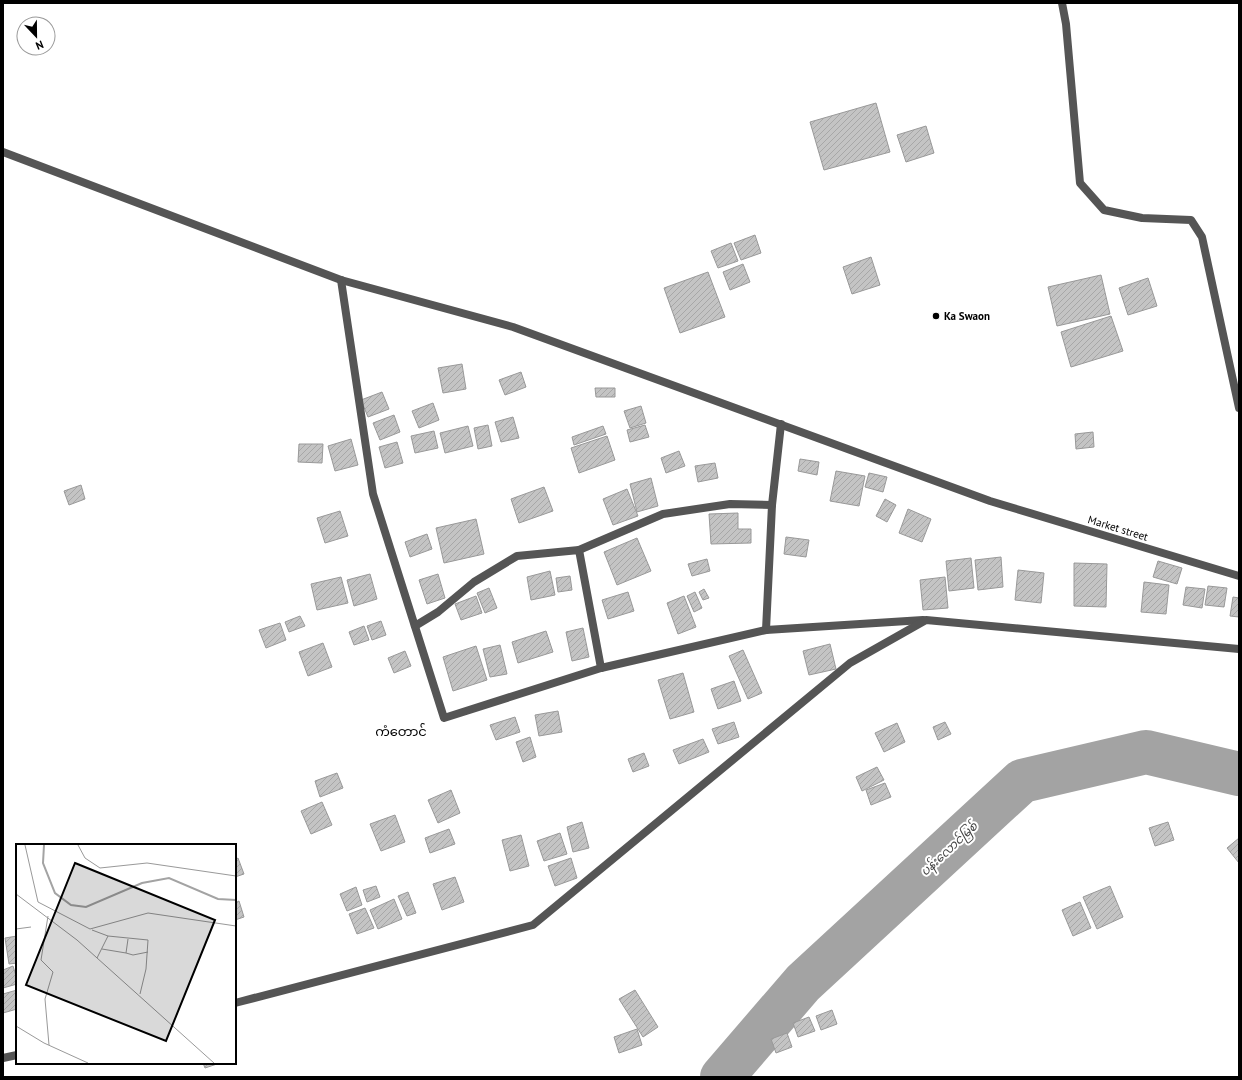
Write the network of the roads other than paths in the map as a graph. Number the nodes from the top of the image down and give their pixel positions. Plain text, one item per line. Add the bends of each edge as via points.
1 (1062, 3) edge
2 (3, 152) edge
3 (341, 280) junction
4 (1239, 408) edge
5 (781, 424) junction
6 (772, 505) junction
7 (579, 550) junction
8 (1239, 576) edge
9 (926, 620) junction
10 (415, 626) junction
11 (766, 630) junction
12 (1239, 649) edge
13 (601, 668) junction
14 (236, 1003) edge
15 (16, 1055) edge
16 (3, 1058) edge

1 - 4 street via 1080,183 1104,210 1142,218 1191,220 1202,237
2 - 3 street, Market street
3 - 5 street, Market street via 513,327
3 - 10 street via 373,494
5 - 6 street
5 - 8 street, Market street via 990,501
6 - 7 street via 730,504 664,514
6 - 11 street
7 - 10 street via 517,556 474,582 438,612
7 - 13 street
9 - 11 street
9 - 12 street
9 - 14 street via 850,663 533,925
10 - 13 street via 444,718
11 - 13 street
15 - 16 street

